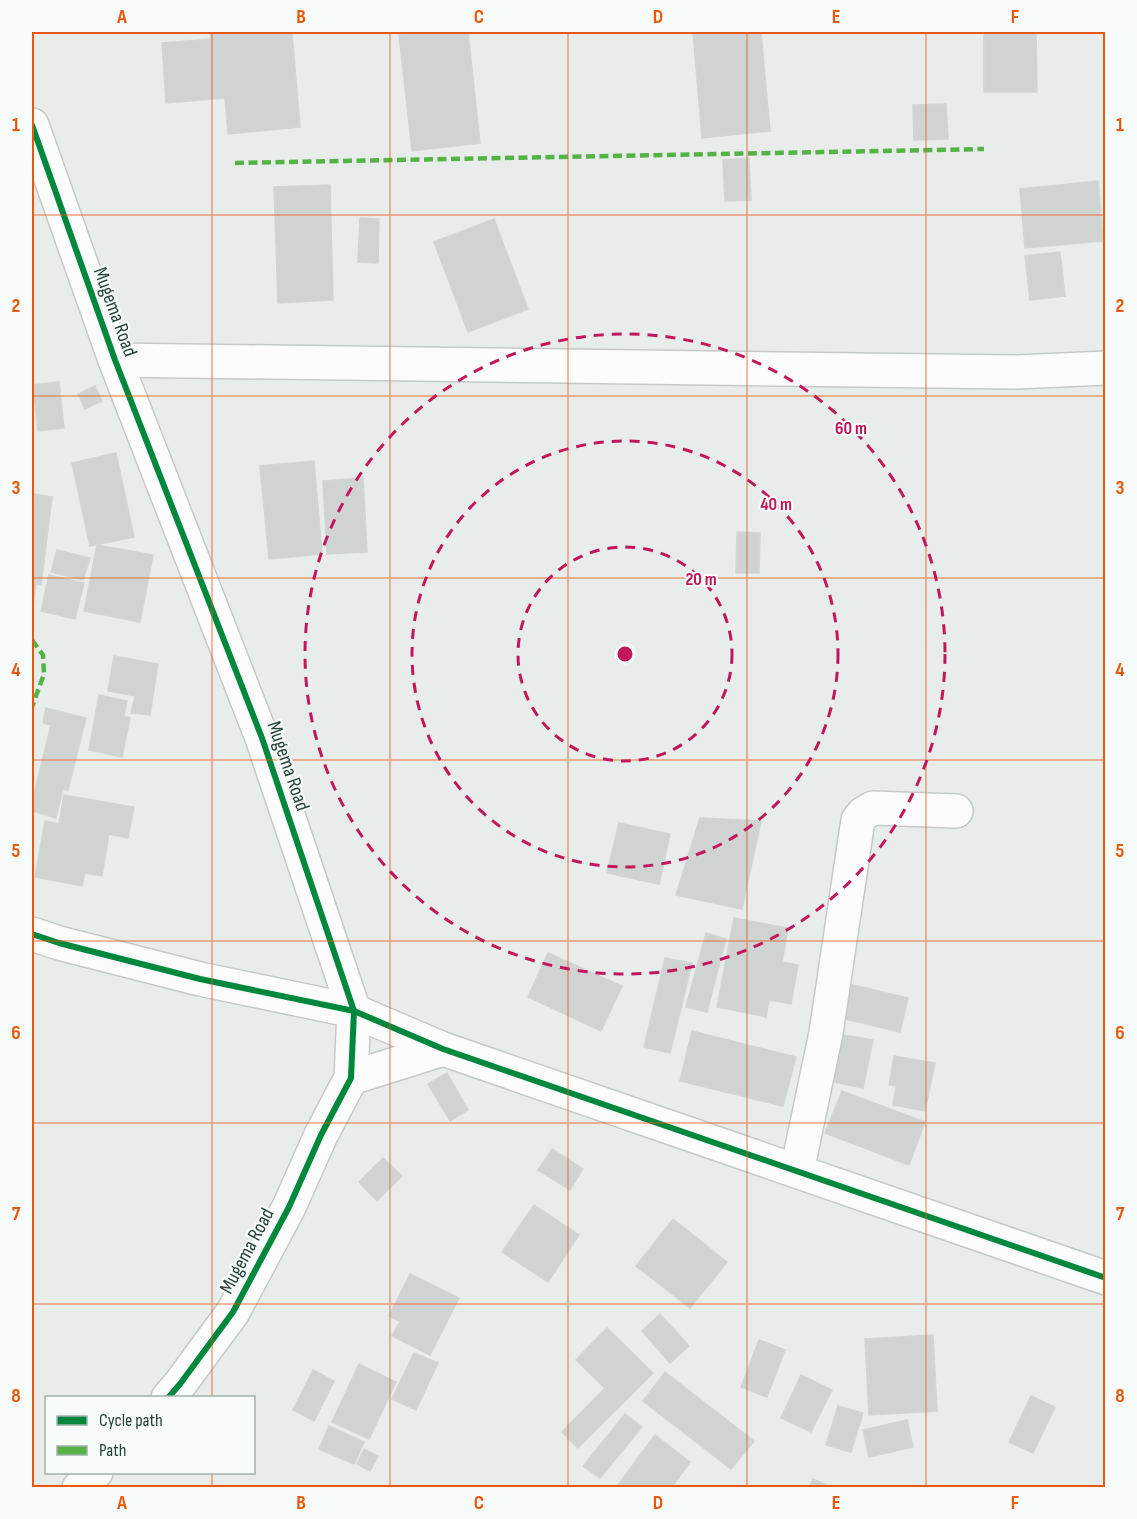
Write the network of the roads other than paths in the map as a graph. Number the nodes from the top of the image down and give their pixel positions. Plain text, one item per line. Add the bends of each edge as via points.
1 (32, 125) edge
2 (115, 360) junction
3 (1106, 368) edge
4 (956, 812) dead end
5 (32, 934) edge
6 (354, 1011) junction
7 (443, 1049) junction
8 (351, 1078) junction
9 (797, 1171) junction
10 (1106, 1278) edge
11 (170, 1396) edge
12 (95, 1474) edge
13 (79, 1488) edge

1 - 2 street, Mugema Road
2 - 3 street via 1015,372
2 - 6 street, Mugema Road via 262,738
4 - 9 street via 873,808 858,820 826,1033
5 - 6 street via 200,980
6 - 7 street
6 - 8 street, Mugema Road
7 - 8 street
7 - 9 street
8 - 11 street, Mugema Road via 233,1312
9 - 10 street
12 - 13 street

